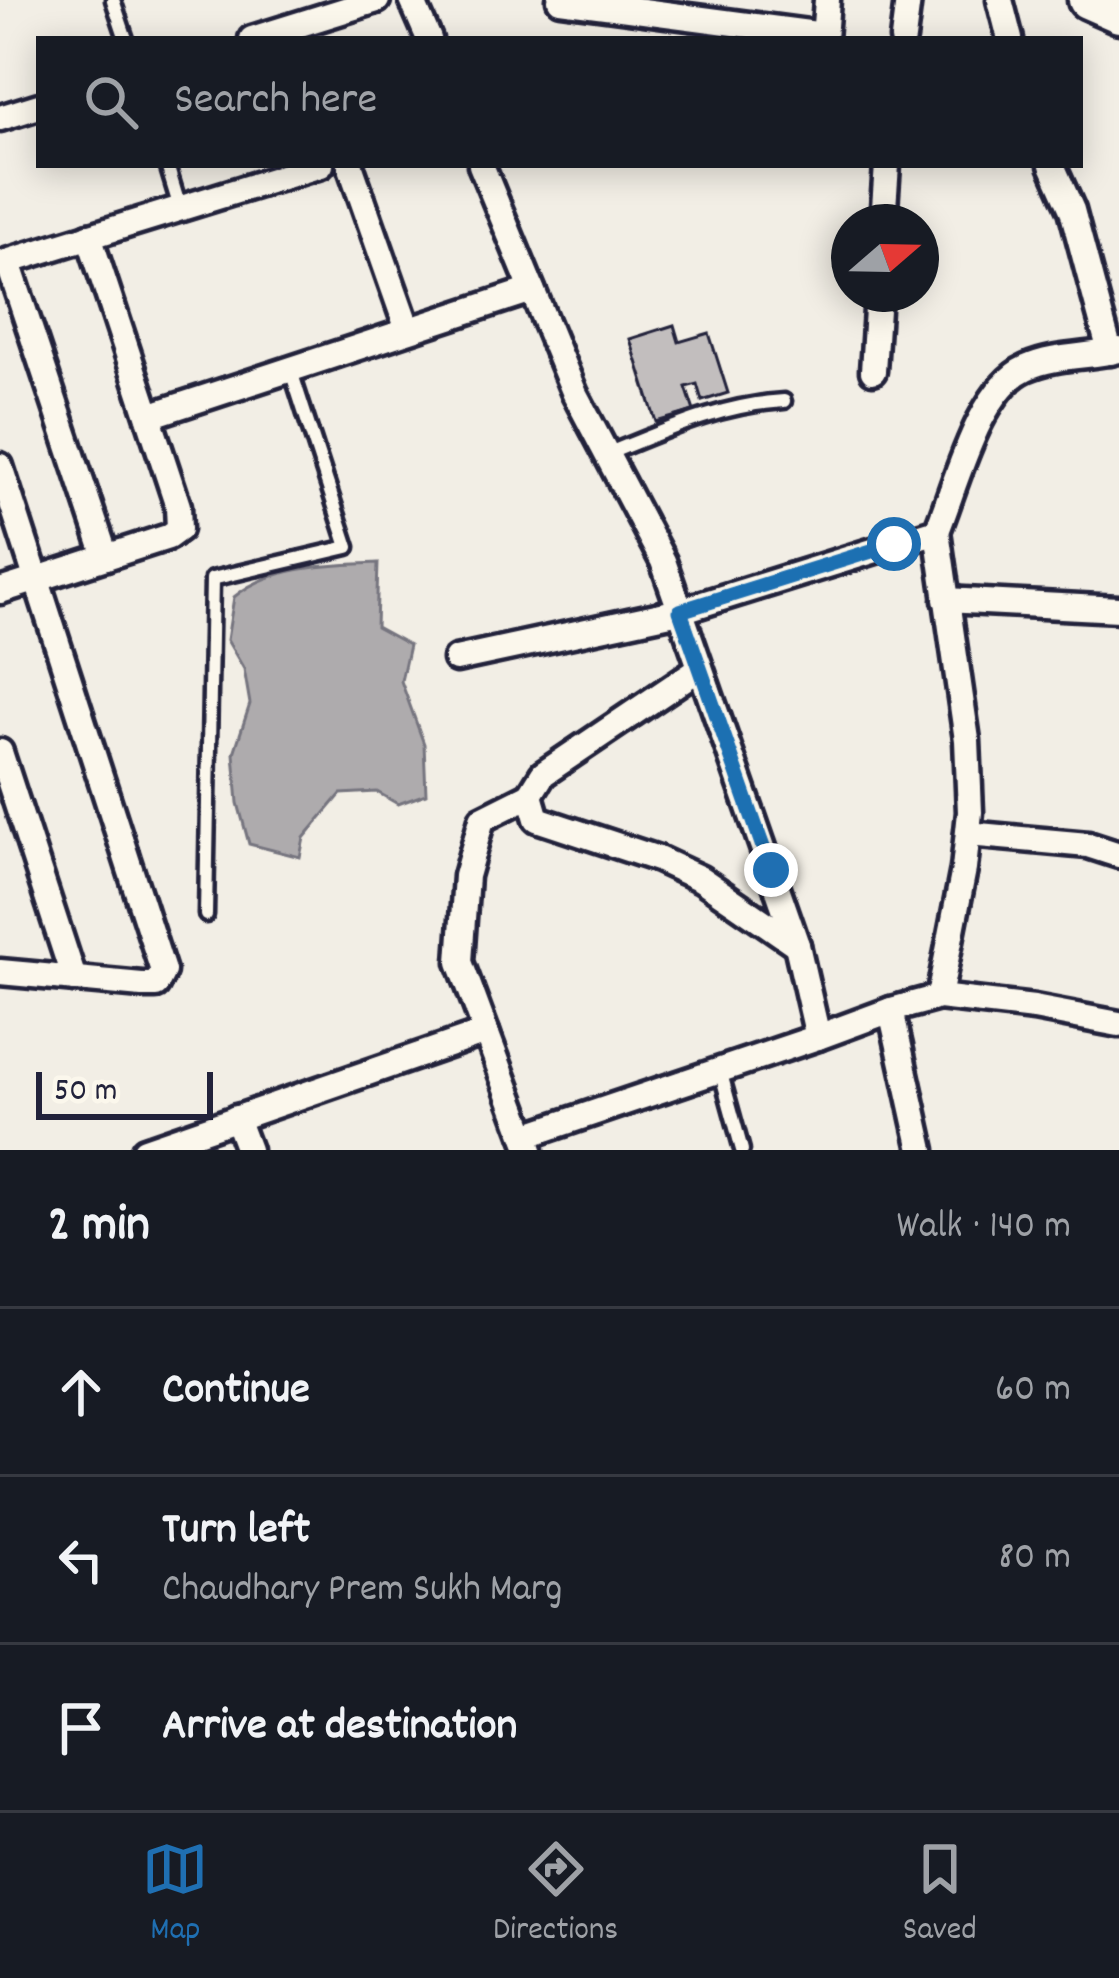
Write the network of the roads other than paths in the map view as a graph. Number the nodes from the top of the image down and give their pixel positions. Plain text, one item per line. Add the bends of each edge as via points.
1 (113, 0) edge
2 (377, 0) edge
3 (412, 0) edge
4 (560, 0) edge
5 (827, 0) edge
6 (908, 0) edge
7 (1000, 0) edge
8 (1087, 0) edge
9 (1119, 14) edge
10 (300, 32) edge
11 (125, 36) edge
12 (428, 36) edge
13 (817, 36) edge
14 (824, 36) edge
15 (903, 36) edge
16 (1009, 36) edge
17 (36, 107) edge
18 (0, 118) edge
19 (167, 168) edge
20 (311, 168) edge
21 (351, 168) edge
22 (482, 168) edge
23 (887, 168) edge
24 (1053, 168) edge
25 (884, 204) edge
26 (180, 208) junction
27 (89, 236) junction
28 (4, 263) edge
29 (532, 290) junction
30 (877, 312) edge
31 (408, 330) junction
32 (1114, 351) edge
33 (291, 371) junction
34 (873, 371) dead end
35 (784, 401) dead end
36 (149, 416) junction
37 (607, 454) junction
38 (0, 466) edge
39 (937, 531) junction
40 (106, 557) junction
41 (36, 578) junction
42 (0, 591) edge
43 (946, 600) junction
44 (1119, 609) edge
45 (680, 611) junction
46 (456, 659) dead end
47 (700, 668) junction
48 (0, 752) edge
49 (530, 795) junction
50 (968, 834) junction
51 (1119, 855) edge
52 (206, 915) dead end
53 (797, 945) junction
54 (0, 973) edge
55 (74, 979) junction
56 (940, 997) junction
57 (891, 1010) junction
58 (1119, 1024) edge
59 (486, 1032) junction
60 (818, 1037) junction
61 (720, 1070) junction
62 (236, 1118) junction
63 (528, 1143) edge
64 (162, 1147) edge
65 (248, 1150) edge
66 (742, 1150) edge
67 (922, 1150) edge

1 - 11 lane
2 - 10 street
3 - 12 street
4 - 13 street
5 - 14 street
6 - 15 street
7 - 16 street
8 - 9 main road
17 - 18 street
19 - 26 lane
20 - 26 street
21 - 31 street
22 - 29 street
23 - 25 street
24 - 32 street
26 - 27 street
27 - 28 street
27 - 36 street
28 - 40 street
29 - 31 street
29 - 37 street
30 - 34 street
31 - 33 street
32 - 39 street via 1044,362 1003,383
33 - 36 street
33 - 52 lane via 348,547 212,579
35 - 37 lane via 709,412
36 - 40 street via 179,529
37 - 45 street
38 - 41 street
39 - 43 street
39 - 45 street
40 - 41 street
41 - 42 street
41 - 55 street via 164,971 156,985
43 - 44 street
43 - 50 street via 967,740
45 - 46 street
45 - 47 street
47 - 49 street via 543,774
47 - 53 street
48 - 55 street
49 - 53 street via 537,819 701,879
49 - 59 street via 482,819 466,876 460,962
50 - 51 street
50 - 56 street
53 - 60 street
54 - 55 street
56 - 57 street
56 - 58 street
57 - 60 street
57 - 67 street
59 - 62 street
59 - 63 street
60 - 61 street
61 - 63 street
61 - 66 lane
62 - 64 street
62 - 65 street

